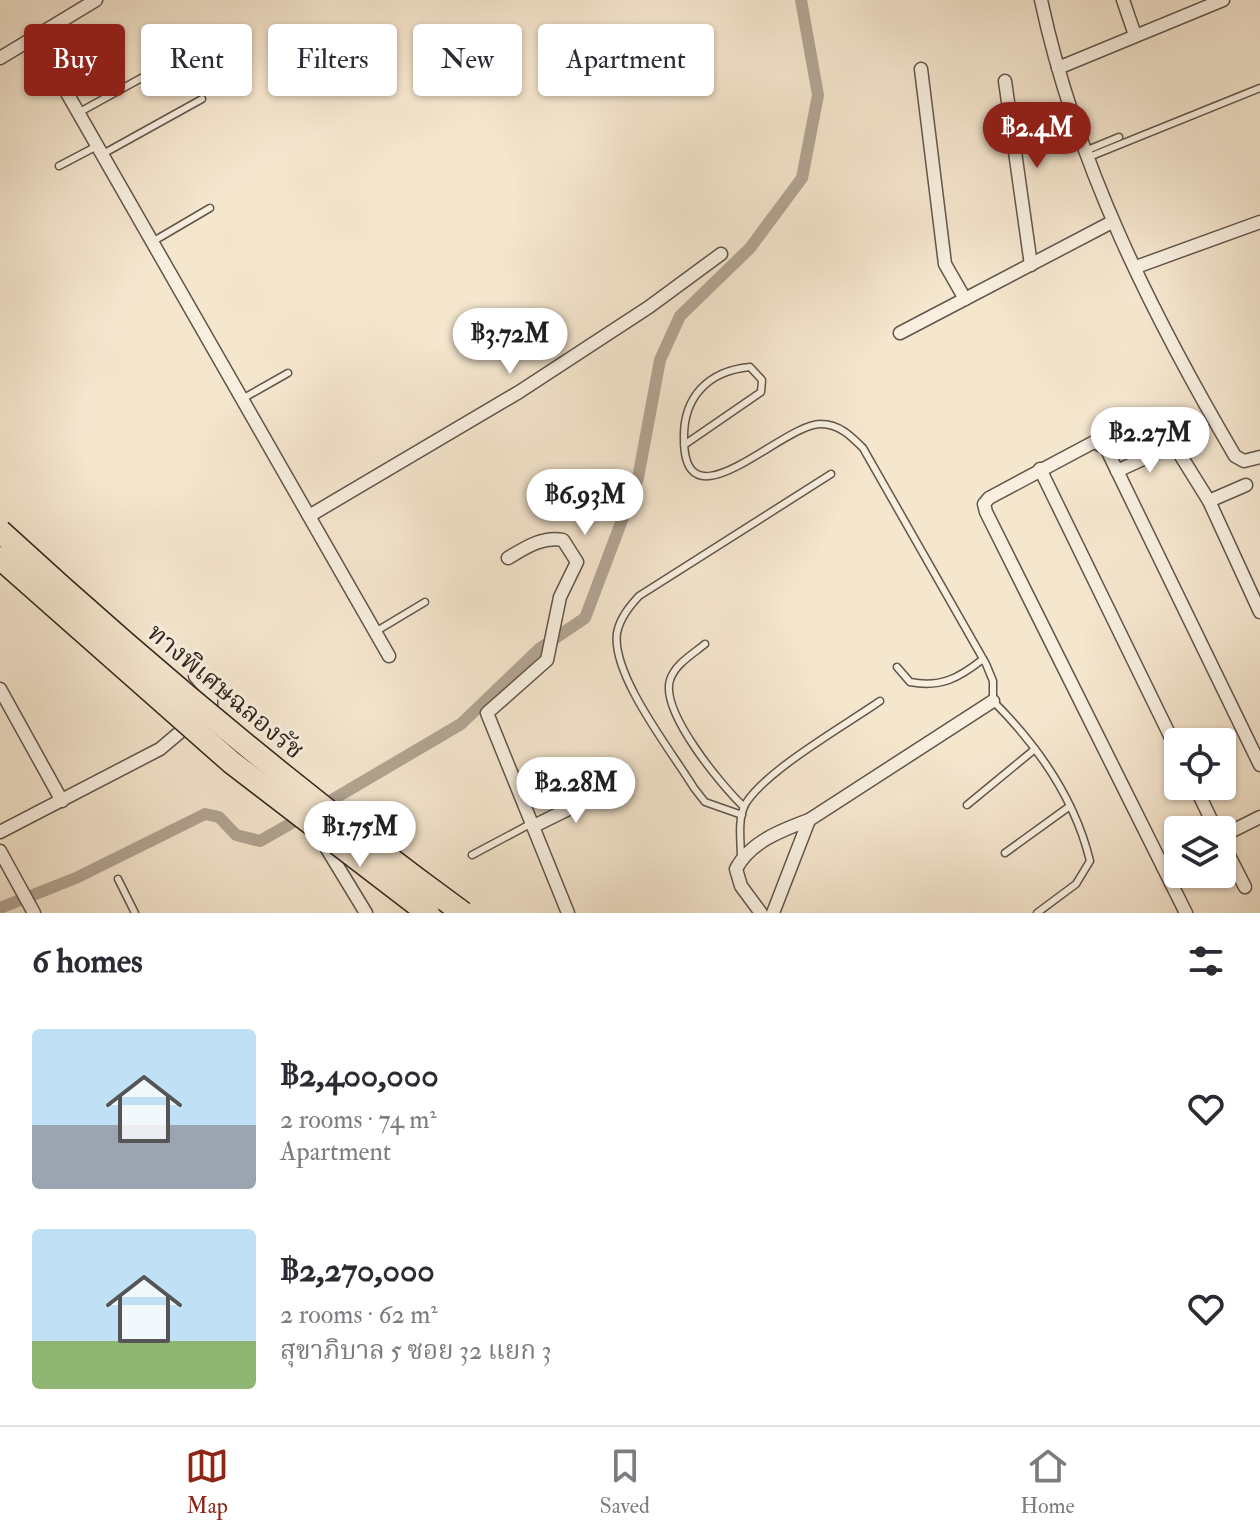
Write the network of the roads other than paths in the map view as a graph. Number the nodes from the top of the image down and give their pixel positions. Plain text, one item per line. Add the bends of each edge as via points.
1 (96, 0) edge
2 (1041, 0) edge
3 (1123, 0) edge
4 (1223, 0) edge
5 (56, 24) edge
6 (1135, 35) junction
7 (24, 44) edge
8 (0, 58) edge
9 (1058, 68) junction
10 (921, 69) dead end
11 (141, 78) edge
12 (1005, 81) dead end
13 (1260, 88) edge
14 (68, 96) edge
15 (202, 99) dead end
16 (78, 113) junction
17 (1119, 137) dead end
18 (99, 150) junction
19 (1086, 155) junction
20 (59, 166) dead end
21 (210, 208) dead end
22 (1112, 222) junction
23 (1260, 222) edge
24 (152, 242) junction
25 (721, 254) dead end
26 (1031, 265) junction
27 (1136, 267) junction
28 (965, 299) junction
29 (900, 333) dead end
30 (288, 373) dead end
31 (242, 399) junction
32 (684, 445) junction
33 (1260, 457) edge
34 (1040, 469) junction
35 (1117, 471) junction
36 (831, 474) dead end
37 (1246, 485) dead end
38 (1209, 501) junction
39 (309, 516) junction
40 (0, 531) edge
41 (0, 558) edge
42 (508, 558) dead end
43 (425, 602) dead end
44 (1260, 612) edge
45 (375, 632) junction
46 (705, 644) dead end
47 (389, 656) dead end
48 (983, 659) junction
49 (897, 667) dead end
50 (195, 676) dead end
51 (0, 689) edge
52 (880, 701) dead end
53 (993, 701) junction
54 (1166, 728) edge
55 (1035, 749) junction
56 (1260, 765) edge
57 (603, 792) dead end
58 (62, 801) junction
59 (967, 805) dead end
60 (1070, 806) junction
61 (743, 811) junction
62 (1260, 817) edge
63 (809, 820) junction
64 (534, 824) junction
65 (1236, 831) edge
66 (0, 832) edge
67 (324, 844) dead end
68 (0, 851) edge
69 (1005, 853) dead end
70 (472, 855) dead end
71 (741, 858) junction
72 (1163, 867) joint
73 (1236, 868) edge
74 (118, 879) dead end
75 (1245, 887) dead end
76 (34, 913) edge
77 (135, 913) edge
78 (366, 913) edge
79 (428, 913) edge
80 (463, 913) edge
81 (568, 913) edge
82 (761, 913) edge
83 (773, 913) edge
84 (1037, 913) edge
85 (1186, 913) edge

1 - 5 street
2 - 9 street
3 - 6 street
4 - 6 street
6 - 9 street
7 - 8 street
9 - 19 street
10 - 28 street via 945,264
11 - 16 lane
12 - 26 street
13 - 19 lane
14 - 16 street
15 - 18 lane
16 - 18 street
17 - 19 lane
18 - 20 lane
18 - 24 street
19 - 22 street
21 - 24 lane
22 - 26 street
22 - 27 street
23 - 27 street
24 - 31 street
25 - 39 street via 519,392
26 - 28 street
27 - 33 street via 1235,456 1244,461
28 - 29 street
30 - 31 lane
31 - 39 street
32 - 32 lane via 761,392 757,372 741,368 694,394 684,419
32 - 48 lane via 687,464 708,478 795,432 820,424 844,430 863,448
34 - 35 street via 1094,442 1106,448
34 - 54 street
34 - 72 street via 989,498 986,512
35 - 38 street via 1176,448
35 - 56 street
36 - 61 lane via 639,596 624,612 617,633 630,685 694,788 705,802
37 - 38 street
38 - 44 street
39 - 45 street
40 - 80 highway, ทางพิเศษฉลองรัช, bridge via 237,739
41 - 79 highway, ทางพิเศษฉลองรัช, bridge via 231,762
42 - 64 street via 554,538 573,550 575,567 560,597 547,660 487,713
43 - 45 lane
45 - 47 street
46 - 61 lane via 677,668 669,693 676,715
48 - 49 lane via 938,685 910,682
48 - 53 lane via 993,681
50 - 58 street via 211,695 211,706 175,740
51 - 58 street
52 - 61 lane via 774,775
53 - 55 lane
53 - 63 street
55 - 59 lane
55 - 60 lane
57 - 64 street
58 - 66 street
60 - 69 lane
60 - 84 lane via 1090,861 1076,884
61 - 71 lane
62 - 65 street
63 - 71 street via 774,834
63 - 83 street
64 - 70 lane
64 - 81 street
67 - 78 street
68 - 76 street
71 - 82 street via 736,869 741,886
72 - 85 street
73 - 75 street
74 - 77 lane

